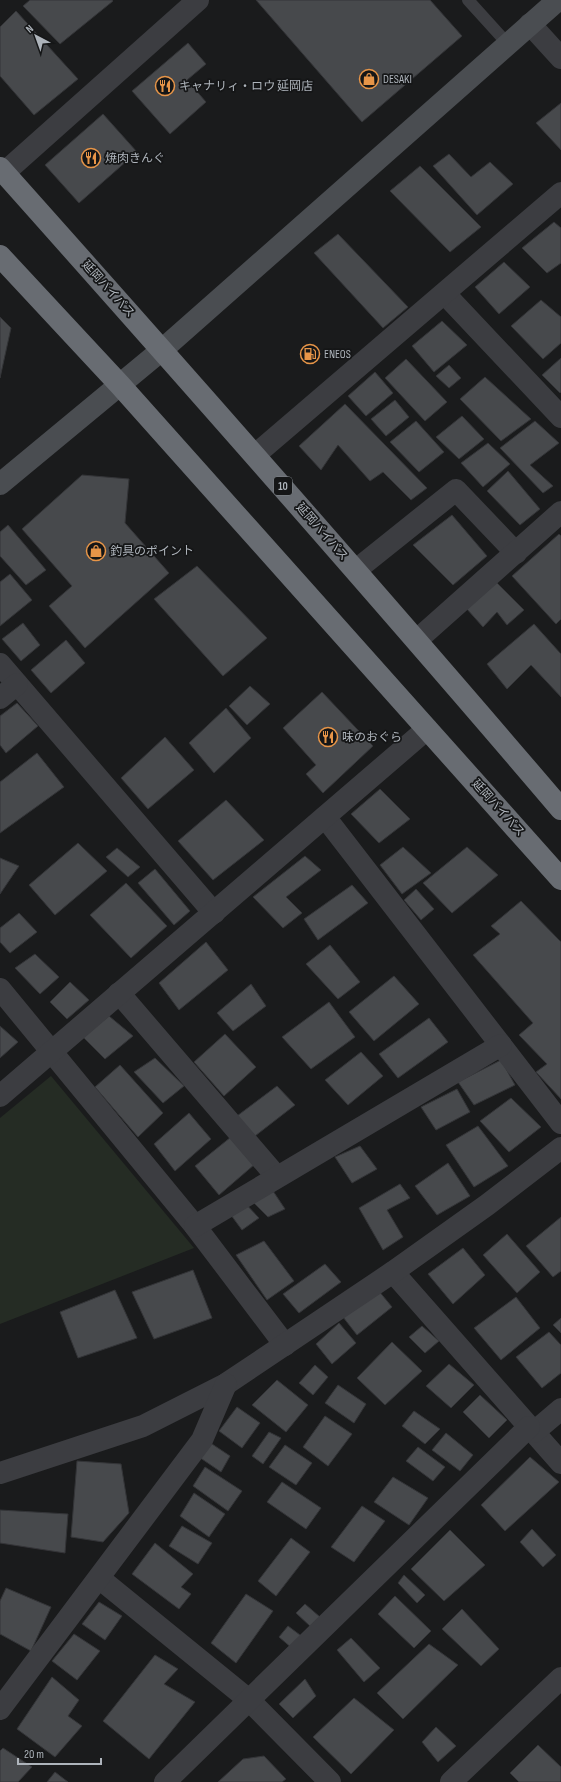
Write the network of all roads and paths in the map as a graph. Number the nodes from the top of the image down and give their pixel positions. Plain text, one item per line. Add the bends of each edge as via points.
1 (468, 0) edge
2 (558, 0) edge
3 (189, 3) edge
4 (530, 24) junction
5 (507, 44) junction
6 (561, 58) edge
7 (2, 170) edge
8 (561, 193) edge
9 (0, 256) edge
10 (445, 294) junction
11 (162, 349) junction
12 (120, 386) junction
13 (561, 417) edge
14 (255, 455) junction
15 (0, 484) edge
16 (561, 512) edge
17 (516, 553) junction
18 (356, 570) junction
19 (417, 640) junction
20 (0, 664) edge
21 (17, 684) junction
22 (0, 698) edge
23 (427, 729) junction
24 (561, 809) edge
25 (325, 817) junction
26 (561, 879) edge
27 (214, 912) junction
28 (0, 990) edge
29 (119, 993) junction
30 (501, 1045) junction
31 (52, 1051) junction
32 (0, 1096) edge
33 (561, 1123) edge
34 (561, 1148) edge
35 (277, 1177) junction
36 (195, 1226) junction
37 (393, 1272) junction
38 (285, 1345) junction
39 (226, 1384) junction
40 (561, 1409) edge
41 (532, 1430) junction
42 (561, 1463) edge
43 (0, 1472) edge
44 (99, 1578) junction
45 (561, 1678) edge
46 (249, 1700) junction
47 (0, 1709) edge
48 (165, 1782) edge
49 (330, 1782) edge
50 (451, 1782) edge

1 - 5 lane
2 - 4 street
3 - 7 street
4 - 5 street
4 - 6 street
5 - 11 street
7 - 11 highway, 延岡バイパス / 10
8 - 10 street
9 - 12 highway, 延岡バイパス
10 - 13 street
10 - 14 street
11 - 12 street
11 - 14 highway, 延岡バイパス / 10
12 - 15 street
12 - 23 highway, 延岡バイパス
14 - 18 highway, 延岡バイパス / 10
16 - 17 street
17 - 18 street via 456,490
17 - 19 street
18 - 19 highway, 延岡バイパス / 10
19 - 24 highway, 延岡バイパス / 10
20 - 21 street
21 - 22 street
21 - 27 street
23 - 25 street
23 - 26 highway, 延岡バイパス
25 - 27 street
25 - 30 street
27 - 29 street
28 - 31 street
29 - 31 street
29 - 35 street
30 - 33 street
30 - 35 street
31 - 32 street
31 - 36 street
34 - 37 street
35 - 36 street
36 - 38 street
37 - 38 street
37 - 41 street
38 - 39 street
39 - 43 street via 143,1426
39 - 44 street via 202,1440
40 - 41 street
41 - 42 street
41 - 46 street
44 - 46 street
44 - 47 street
45 - 50 street
46 - 48 street
46 - 49 street

